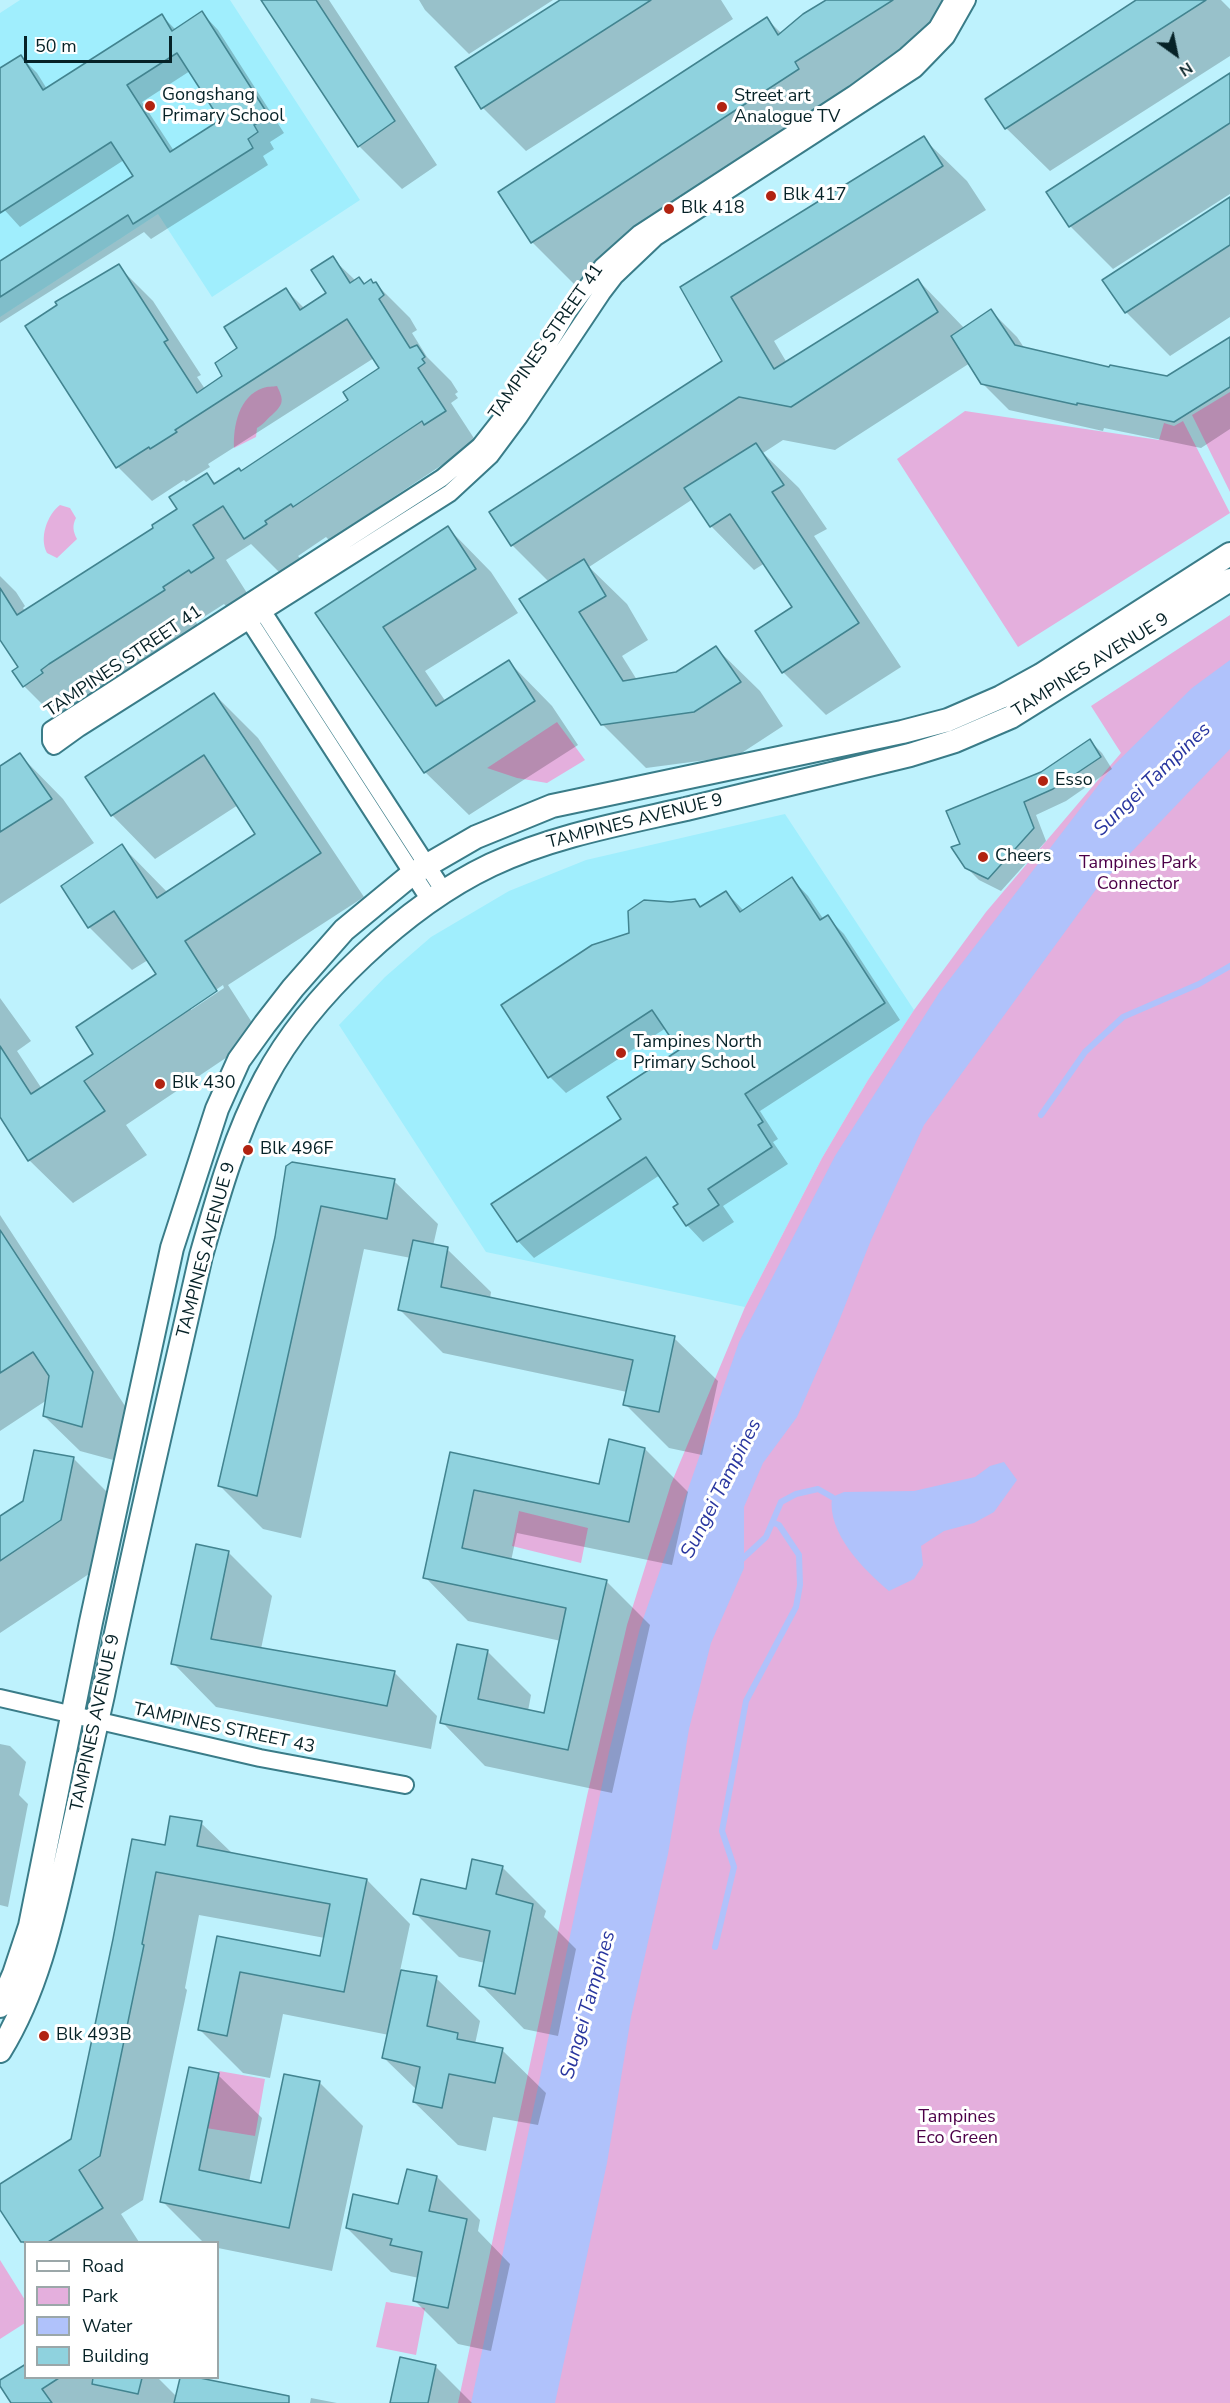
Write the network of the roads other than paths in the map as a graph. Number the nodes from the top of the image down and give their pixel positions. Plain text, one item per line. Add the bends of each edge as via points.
1 (952, 0) edge
2 (967, 0) edge
3 (514, 413) junction
4 (1230, 554) edge
5 (1230, 580) edge
6 (252, 609) junction
7 (419, 870) junction
8 (438, 897) junction
9 (0, 1698) edge
10 (72, 1716) junction
11 (98, 1721) junction
12 (405, 1785) dead end
13 (0, 2006) edge
14 (0, 2051) edge

1 - 3 street, TAMPINES STREET 41 via 937,28 906,56 639,234 602,267 568,312
2 - 3 street, TAMPINES STREET 41 via 946,37 915,69 656,237 602,292
3 - 6 street, TAMPINES STREET 41 via 442,478
4 - 7 main road, TAMPINES AVENUE 9 via 1041,675 1001,698 948,720 552,806 476,837
5 - 8 main road, TAMPINES AVENUE 9 via 1011,717 955,741 562,837 492,865
6 - 6 street, TAMPINES STREET 41 via 79,728 54,746 51,730
6 - 7 street
7 - 8 street
7 - 10 main road, TAMPINES AVENUE 9 via 344,930 293,988 239,1060 217,1109 171,1248
8 - 11 main road, TAMPINES AVENUE 9 via 362,955 314,1010 287,1043 245,1120 201,1256
9 - 10 street, TAMPINES STREET 43
10 - 11 street, TAMPINES STREET 43
10 - 13 main road, TAMPINES AVENUE 9 via 30,1926
11 - 12 street, TAMPINES STREET 43 via 260,1758
11 - 14 main road, TAMPINES AVENUE 9 via 45,1947 17,2021

